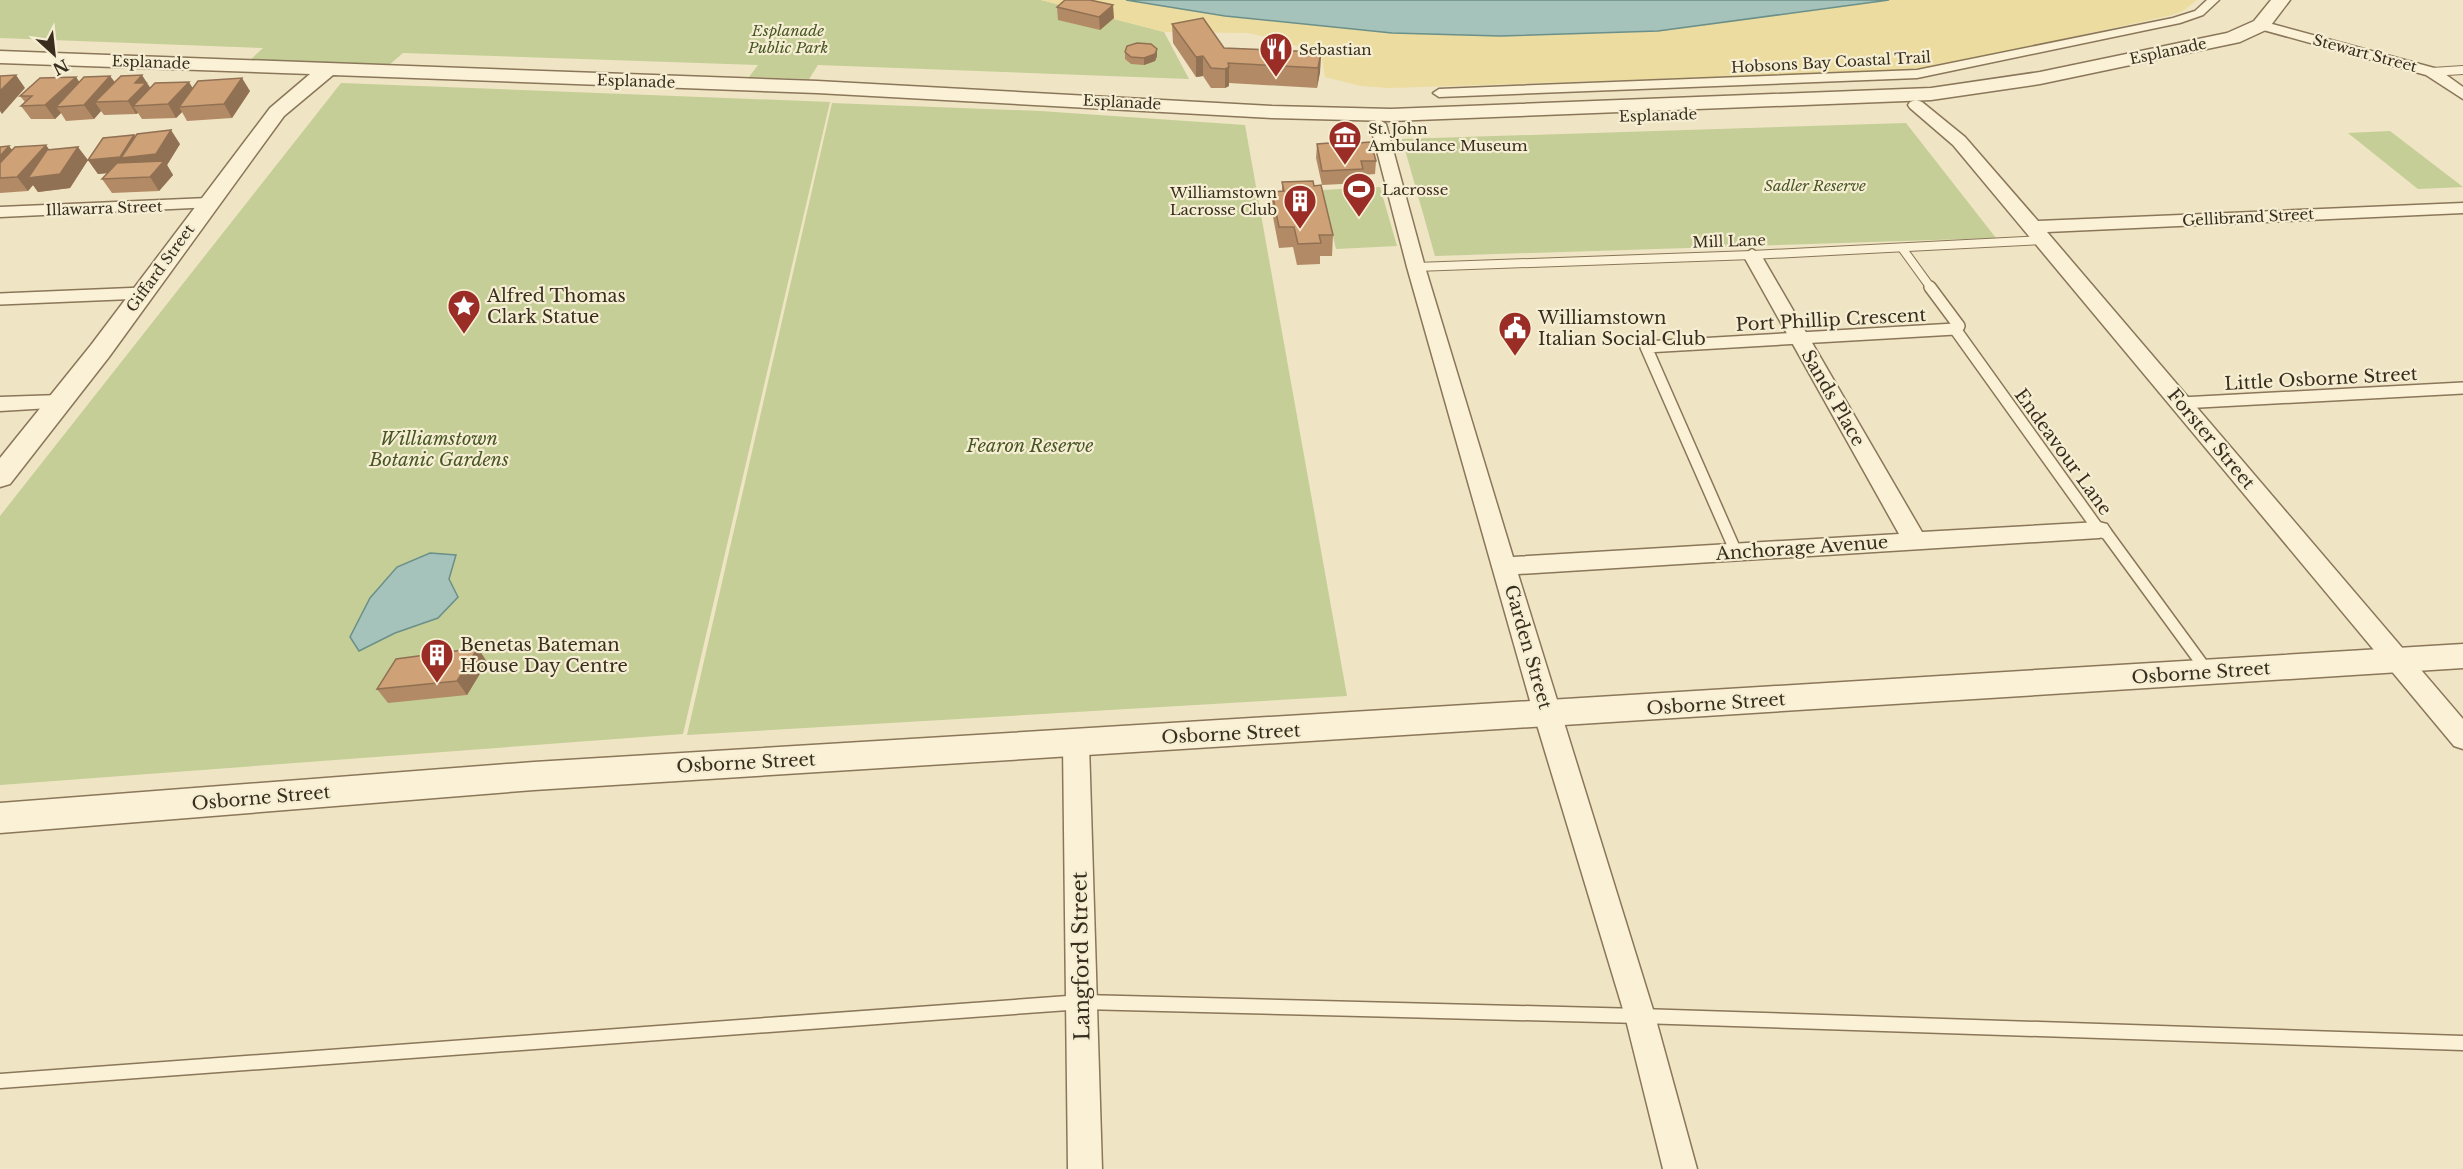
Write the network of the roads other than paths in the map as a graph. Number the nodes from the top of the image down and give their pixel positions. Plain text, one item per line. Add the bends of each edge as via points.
1 (2214, 0) edge
2 (2281, 0) edge
3 (2261, 25) junction
4 (0, 57) edge
5 (330, 68) junction
6 (2463, 70) edge
7 (2432, 72) junction
8 (1439, 93) dead end
9 (2463, 94) edge
10 (1923, 102) junction
11 (1376, 120) junction
12 (1959, 141) junction
13 (208, 203) junction
14 (2463, 208) edge
15 (0, 212) edge
16 (2039, 234) junction
17 (1902, 248) junction
18 (1752, 255) junction
19 (1416, 267) junction
20 (142, 293) junction
21 (0, 299) edge
22 (1955, 329) junction
23 (1798, 338) junction
24 (2463, 388) edge
25 (60, 402) junction
26 (2181, 403) junction
27 (0, 404) edge
28 (0, 477) edge
29 (2099, 530) junction
30 (1915, 541) junction
31 (1736, 552) junction
32 (1505, 566) junction
33 (2463, 656) edge
34 (2398, 660) junction
35 (2208, 672) junction
36 (1547, 715) junction
37 (2463, 738) edge
38 (1076, 744) junction
39 (0, 818) edge
40 (1082, 1002) junction
41 (1640, 1016) junction
42 (2463, 1043) edge
43 (0, 1081) edge
44 (1085, 1169) edge
45 (1680, 1169) edge

1 - 8 street, Hobsons Bay Coastal Trail via 2199,13 2176,21 1917,74
2 - 3 street, Esplanade
3 - 7 street, Stewart Street
3 - 10 street, Esplanade via 2233,38 2040,78 1968,100
4 - 5 street, Esplanade
5 - 11 street, Esplanade via 994,96
5 - 13 street, Giffard Street via 277,112
6 - 7 lane
7 - 9 street, Stewart Street
10 - 11 street, Esplanade
10 - 12 street, Forster Street
10 - 12 street, Forster Street via 1953,126
11 - 19 street, Garden Street
12 - 16 street, Forster Street
13 - 15 street, Illawarra Street
13 - 20 street, Giffard Street
14 - 16 street, Gellibrand Street
16 - 17 lane, Mill Lane
16 - 26 street, Forster Street
17 - 18 lane, Mill Lane
17 - 22 lane, Endeavour Lane via 1959,326
18 - 19 lane, Mill Lane
18 - 23 street, Sands Place
19 - 32 street, Garden Street
20 - 21 lane
20 - 25 street, Giffard Street
22 - 23 lane, Port Phillip Crescent
22 - 29 lane, Endeavour Lane
23 - 30 street, Sands Place
23 - 31 lane, Port Phillip Crescent via 1646,347
24 - 26 lane, Little Osborne Street
25 - 27 street
25 - 28 street, Giffard Street
26 - 34 street, Forster Street
29 - 30 street, Anchorage Avenue
29 - 35 lane, Endeavour Lane via 2107,534
30 - 31 street, Anchorage Avenue
31 - 32 street, Anchorage Avenue
32 - 36 street, Garden Street
33 - 34 street, Osborne Street
34 - 35 street, Osborne Street
34 - 37 street, Forster Street
35 - 36 street, Osborne Street
36 - 38 street, Osborne Street
36 - 41 street, Garden Street
38 - 39 street, Osborne Street via 534,776
38 - 40 street, Langford Street
40 - 41 lane
40 - 43 lane
40 - 44 street, Langford Street
41 - 42 lane
41 - 45 street, Garden Street

